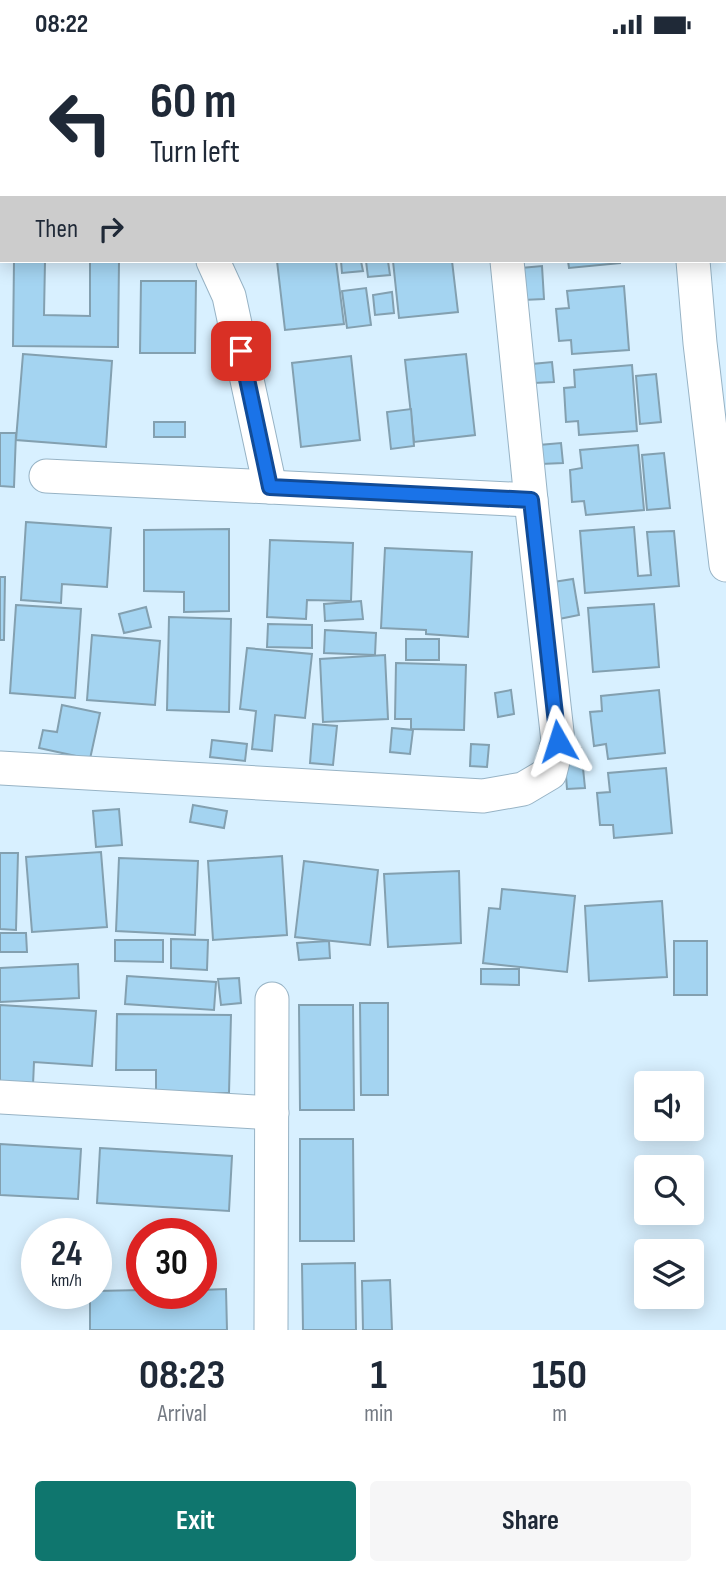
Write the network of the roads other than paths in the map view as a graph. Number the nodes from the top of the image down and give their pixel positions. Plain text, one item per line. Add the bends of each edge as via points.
1 (214, 263) edge
2 (507, 263) edge
3 (693, 263) edge
4 (46, 476) dead end
5 (270, 487) junction
6 (531, 500) junction
7 (726, 565) edge
8 (0, 768) edge
9 (272, 999) dead end
10 (0, 1097) edge
11 (272, 1113) junction
12 (271, 1330) edge

1 - 5 street via 229,296
2 - 6 street
3 - 7 street
4 - 5 street
5 - 6 street
6 - 8 street via 558,741 550,773 523,789 483,796
9 - 11 street
10 - 11 street
11 - 12 street

